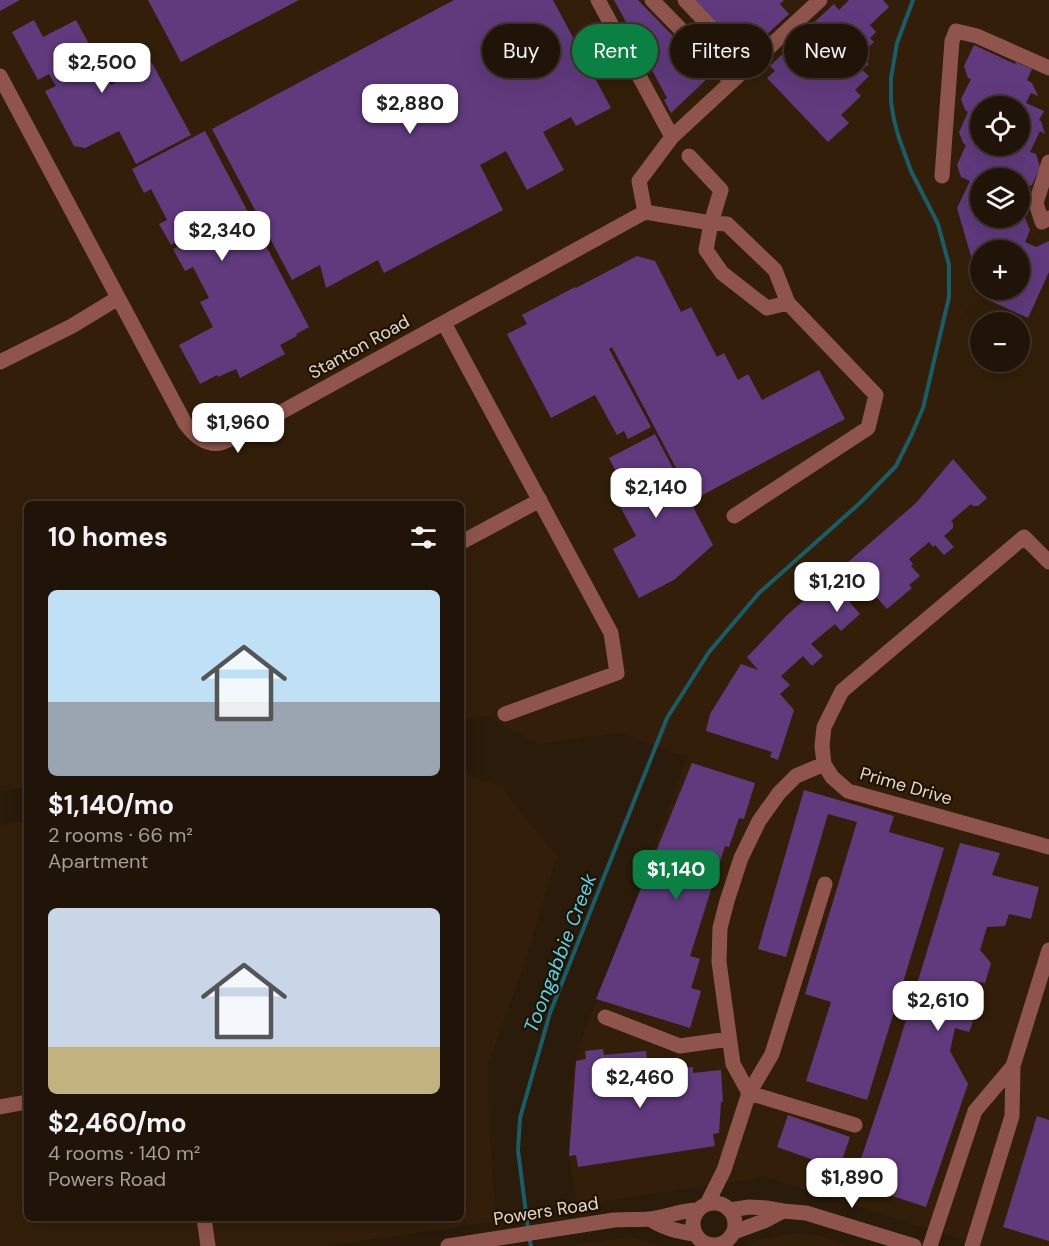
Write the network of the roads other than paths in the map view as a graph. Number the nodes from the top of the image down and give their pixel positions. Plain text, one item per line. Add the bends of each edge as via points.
1 (597, 0) edge
2 (652, 0) edge
3 (685, 0) edge
4 (811, 3) edge
5 (708, 24) edge
6 (772, 43) edge
7 (1049, 68) edge
8 (0, 76) edge
9 (736, 78) edge
10 (732, 82) junction
11 (672, 137) junction
12 (689, 156) dead end
13 (1049, 162) edge
14 (942, 176) dead end
15 (645, 212) junction
16 (1049, 218) edge
17 (711, 223) junction
18 (118, 298) junction
19 (788, 303) junction
20 (444, 322) junction
21 (0, 362) edge
22 (540, 500) junction
23 (734, 516) dead end
24 (464, 541) edge
25 (1049, 562) edge
26 (505, 714) dead end
27 (824, 764) junction
28 (1049, 847) edge
29 (825, 884) dead end
30 (1049, 950) edge
31 (605, 1017) dead end
32 (729, 1039) junction
33 (1013, 1066) junction
34 (749, 1093) junction
35 (24, 1103) edge
36 (0, 1107) edge
37 (855, 1125) dead end
38 (724, 1170) junction
39 (703, 1207) junction
40 (727, 1208) junction
41 (783, 1211) junction
42 (650, 1219) junction
43 (204, 1221) edge
44 (728, 1240) edge
45 (702, 1241) edge
46 (208, 1246) edge
47 (448, 1246) edge
48 (914, 1246) edge
49 (930, 1246) edge
50 (972, 1246) edge

1 - 11 street
2 - 10 street
3 - 5 street
4 - 6 street
7 - 14 street via 977,36 957,32 952,41
8 - 18 street, Stanton Road
9 - 10 street
10 - 11 street
11 - 15 street via 639,181
12 - 17 street via 721,190
13 - 16 street via 1036,203 1042,222
15 - 17 street
15 - 20 street, Stanton Road
17 - 19 street via 727,224 775,270
17 - 19 street via 706,250 722,273 767,308
18 - 20 street, Stanton Road via 184,423 191,433 210,443 234,438
18 - 21 street
19 - 23 street via 876,394 868,428
20 - 22 street
22 - 24 street
22 - 26 street via 611,633 617,673
25 - 27 street via 1024,537 842,691 824,727
27 - 28 street, Prime Drive via 848,791
27 - 32 street via 796,776 779,793 759,821 726,901 719,962
29 - 34 street via 772,1054
30 - 33 street
31 - 32 street via 680,1046
32 - 34 street via 733,1064
33 - 49 street via 975,1112
33 - 50 street via 1012,1116
34 - 37 street
34 - 38 street
35 - 36 street
38 - 39 street
38 - 40 street
39 - 40 street via 716,1203
39 - 42 street, Powers Road
39 - 45 street via 693,1222
40 - 41 street
40 - 44 street via 735,1220
41 - 44 street
41 - 48 street via 806,1213
42 - 45 street, Powers Road
42 - 47 street, Powers Road via 630,1218
43 - 46 street
44 - 45 street via 719,1245

